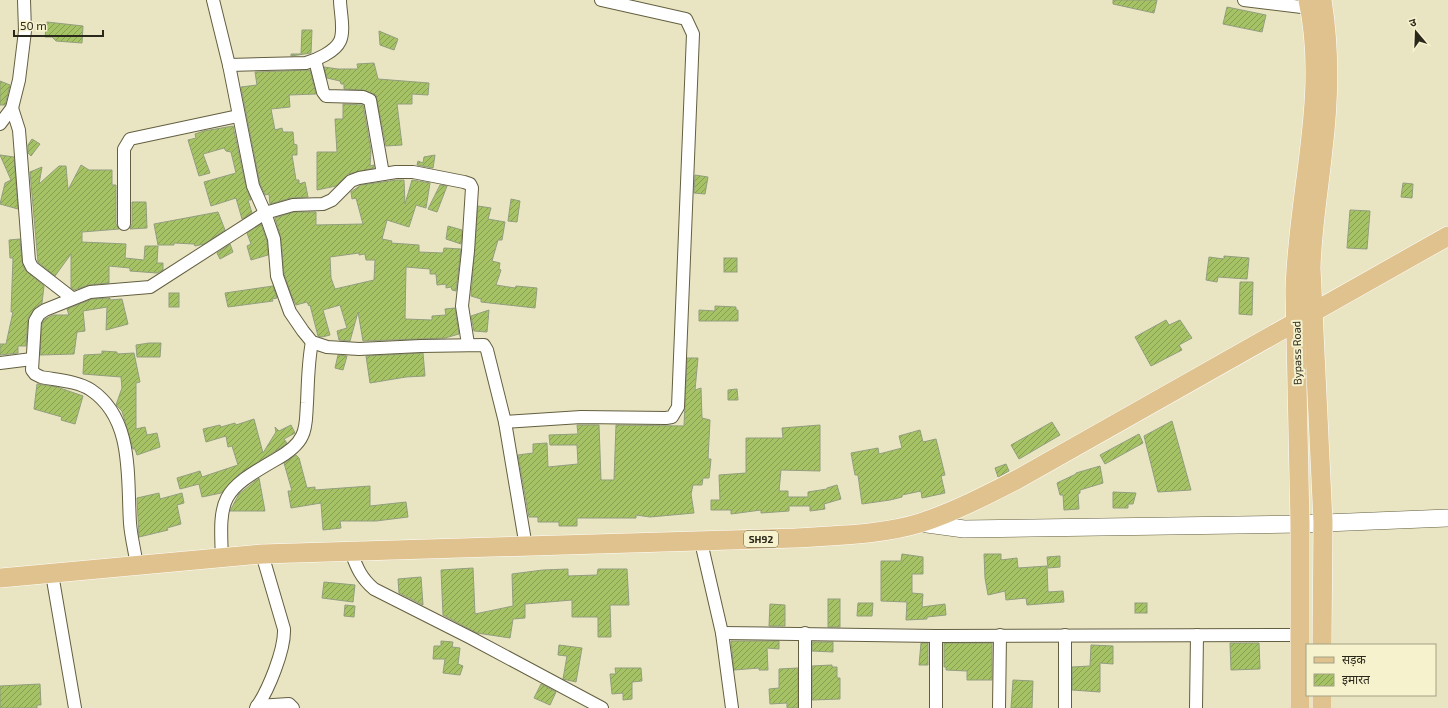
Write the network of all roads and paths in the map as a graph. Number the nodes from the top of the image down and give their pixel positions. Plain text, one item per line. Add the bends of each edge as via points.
1 (24, 0) edge
2 (213, 0) edge
3 (340, 0) edge
4 (600, 0) edge
5 (1244, 0) edge
6 (1313, 3) edge
7 (316, 60) junction
8 (229, 66) junction
9 (12, 108) junction
10 (238, 116) junction
11 (0, 124) edge
12 (383, 174) junction
13 (265, 213) junction
14 (124, 224) dead end
15 (1448, 236) edge
16 (72, 298) junction
17 (1313, 312) junction
18 (1296, 322) junction
19 (312, 342) junction
20 (468, 344) junction
21 (32, 358) junction
22 (0, 363) edge
23 (505, 422) junction
24 (1448, 518) edge
25 (1323, 522) junction
26 (920, 523) junction
27 (1300, 524) junction
28 (701, 542) junction
29 (526, 547) junction
30 (351, 552) junction
31 (262, 554) junction
32 (222, 558) junction
33 (137, 566) junction
34 (52, 574) junction
35 (0, 578) edge
36 (722, 633) junction
37 (806, 633) junction
38 (1065, 634) junction
39 (1000, 635) junction
40 (1197, 635) junction
41 (1300, 635) junction
42 (936, 636) junction
43 (1322, 644) edge
44 (1322, 696) edge
45 (257, 707) edge
46 (75, 708) edge
47 (293, 708) edge
48 (602, 708) edge
49 (732, 708) edge
50 (805, 708) edge
51 (936, 708) edge
52 (1000, 708) edge
53 (1065, 708) edge
54 (1196, 708) edge
55 (1300, 708) edge
56 (1322, 708) edge

1 - 9 street via 25,32 19,80
2 - 8 street
3 - 7 street via 340,41
4 - 23 street via 686,19 693,34 678,407 672,417 666,418 581,417
5 - 6 street
6 - 17 main road, Bypass Road via 1327,46 1324,148 1311,247
6 - 18 main road, Bypass Road via 1312,123 1296,259
7 - 8 street via 306,63
7 - 12 street via 326,96 363,97 370,100
8 - 10 street
9 - 11 street
9 - 16 street via 19,130 29,261 32,267
10 - 13 street via 253,186
10 - 14 street via 130,139 124,149
12 - 13 street via 351,181 332,200 323,204 293,205
12 - 20 street via 413,172 470,184 472,188 468,251 462,306
13 - 16 street via 150,287 101,290
13 - 19 street via 274,239 277,276 282,291 290,312 302,332
15 - 17 main road, SH92
16 - 21 street via 39,314 35,321
17 - 18 main road, SH92
17 - 25 main road, Bypass Road
18 - 26 main road, SH92 via 1018,479
18 - 27 main road, Bypass Road
19 - 20 street via 327,347 359,349
19 - 32 street via 302,436 282,456 250,474 226,499 222,511
20 - 23 street via 484,345 487,350
21 - 22 street
21 - 33 street via 32,370 35,374 89,389 101,398 111,411 121,431 127,459 130,525
23 - 29 street
24 - 25 street
25 - 27 street
25 - 43 main road, Bypass Road
26 - 27 street via 964,529
26 - 28 main road, SH92 via 845,535
27 - 41 main road, Bypass Road
28 - 29 main road, SH92
28 - 36 street
29 - 30 main road, SH92
30 - 31 main road, SH92
30 - 48 street via 363,580 374,589
31 - 32 main road, SH92
31 - 45 street via 284,629 284,640
32 - 33 main road, SH92
33 - 34 main road, SH92
34 - 35 main road, SH92
34 - 46 street
36 - 37 street
36 - 49 street
37 - 42 street
37 - 50 street
38 - 39 street
38 - 40 street
38 - 53 street
39 - 42 street
39 - 52 street
40 - 41 street
40 - 54 street
41 - 55 main road, Bypass Road
42 - 51 street
44 - 56 main road
45 - 47 street via 289,704

